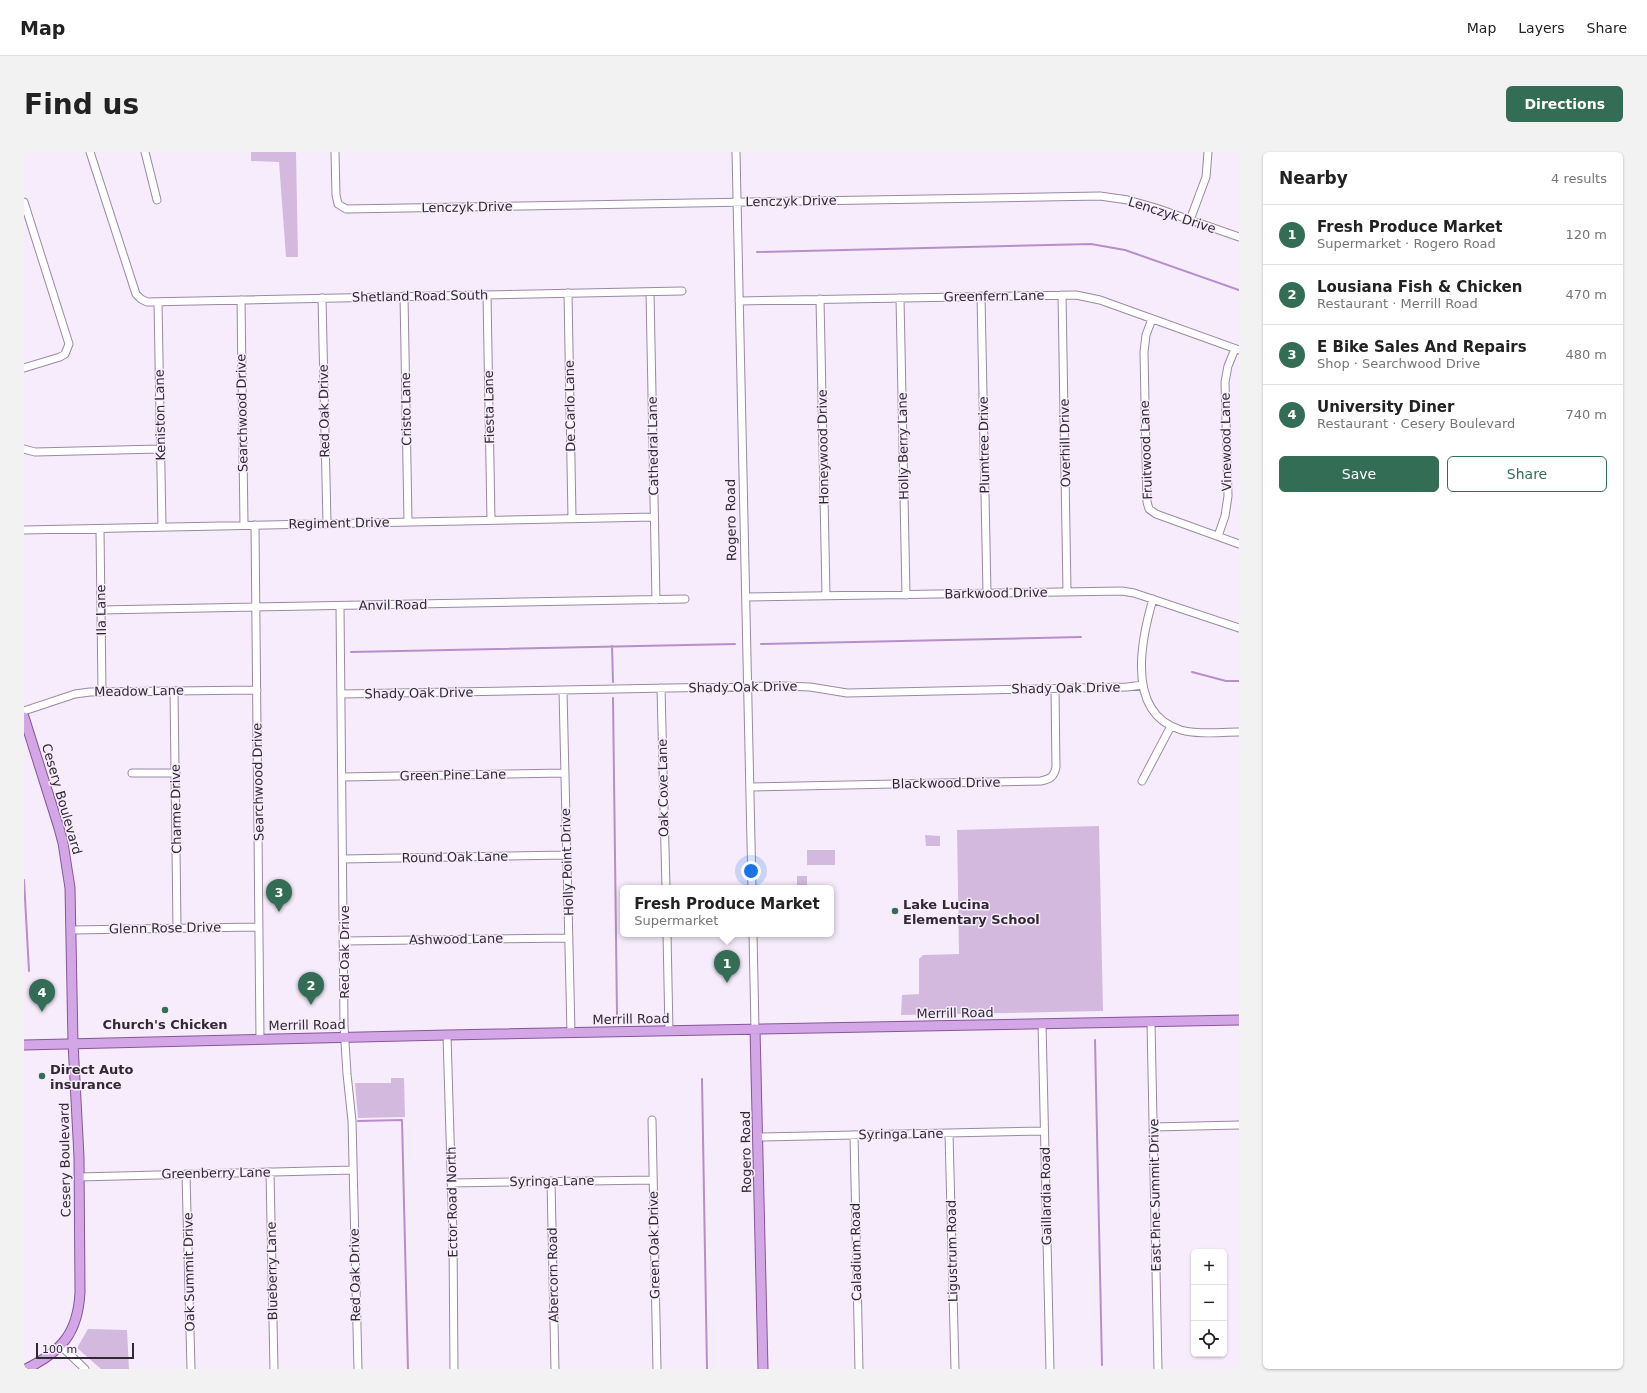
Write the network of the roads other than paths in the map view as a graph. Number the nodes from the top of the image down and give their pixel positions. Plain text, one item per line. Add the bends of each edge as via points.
1 (90, 152) edge
2 (335, 152) edge
3 (736, 152) edge
4 (1208, 152) edge
5 (146, 156) edge
6 (158, 200) dead end
7 (24, 202) edge
8 (737, 202) junction
9 (1190, 220) junction
10 (1239, 237) edge
11 (682, 291) dead end
12 (650, 292) junction
13 (568, 293) junction
14 (487, 295) junction
15 (1062, 295) junction
16 (404, 296) junction
17 (981, 296) junction
18 (322, 298) junction
19 (900, 298) junction
20 (241, 300) junction
21 (820, 300) junction
22 (739, 301) junction
23 (158, 302) junction
24 (1152, 319) junction
25 (1237, 349) edge
26 (24, 368) edge
27 (24, 448) edge
28 (160, 449) junction
29 (654, 517) junction
30 (572, 518) junction
31 (490, 520) junction
32 (408, 521) junction
33 (327, 524) junction
34 (244, 525) junction
35 (255, 525) junction
36 (162, 527) junction
37 (100, 529) junction
38 (24, 530) edge
39 (1218, 536) junction
40 (1239, 544) edge
41 (1068, 591) junction
42 (987, 593) junction
43 (906, 594) junction
44 (826, 595) junction
45 (746, 597) junction
46 (685, 599) dead end
47 (1153, 599) junction
48 (656, 600) junction
49 (340, 606) junction
50 (256, 607) junction
51 (101, 610) junction
52 (1239, 628) edge
53 (1143, 685) junction
54 (748, 687) junction
55 (661, 688) junction
56 (1055, 689) junction
57 (257, 690) junction
58 (102, 691) junction
59 (174, 691) junction
60 (563, 691) junction
61 (342, 694) junction
62 (24, 711) edge
63 (24, 717) edge
64 (1171, 726) junction
65 (1239, 732) edge
66 (132, 773) dead end
67 (176, 773) junction
68 (564, 773) junction
69 (342, 777) junction
70 (1142, 781) dead end
71 (750, 787) junction
72 (567, 855) junction
73 (343, 859) junction
74 (666, 885) edge
75 (752, 885) edge
76 (259, 927) junction
77 (177, 928) junction
78 (72, 930) junction
79 (666, 937) edge
80 (753, 937) edge
81 (569, 938) junction
82 (344, 941) junction
83 (1239, 1020) edge
84 (1151, 1022) junction
85 (1042, 1024) junction
86 (755, 1029) junction
87 (669, 1031) junction
88 (571, 1033) junction
89 (447, 1035) junction
90 (345, 1038) junction
91 (260, 1039) junction
92 (73, 1043) junction
93 (24, 1045) edge
94 (652, 1120) dead end
95 (1239, 1125) edge
96 (1153, 1127) junction
97 (1044, 1131) junction
98 (948, 1133) junction
99 (854, 1135) junction
100 (758, 1137) junction
101 (353, 1170) junction
102 (270, 1172) junction
103 (186, 1174) junction
104 (79, 1177) junction
105 (653, 1180) junction
106 (551, 1181) junction
107 (451, 1183) junction
108 (61, 1346) junction
109 (26, 1369) edge
110 (85, 1369) edge
111 (191, 1369) edge
112 (274, 1369) edge
113 (358, 1369) edge
114 (454, 1369) edge
115 (556, 1369) edge
116 (657, 1369) edge
117 (763, 1369) edge
118 (859, 1369) edge
119 (955, 1369) edge
120 (1050, 1369) edge
121 (1158, 1369) edge

1 - 23 street, Shetland Road South via 136,294 147,302
2 - 8 street, Lenczyk Drive via 336,195 338,204 346,209
3 - 8 street, Rogero Road
4 - 9 street via 1206,177
5 - 6 street
7 - 26 street via 68,338 68,349 60,357
8 - 9 street, Lenczyk Drive via 1100,196 1128,200
8 - 22 street, Rogero Road
9 - 10 street, Lenczyk Drive
11 - 12 street, Shetland Road South
12 - 13 street, Shetland Road South
12 - 29 street, Cathedral Lane
13 - 14 street, Shetland Road South
13 - 30 street, De Carlo Lane
14 - 16 street, Shetland Road South
14 - 31 street, Fiesta Lane
15 - 17 street, Greenfern Lane
15 - 24 street, Greenfern Lane via 1088,297
15 - 41 street, Overhill Drive
16 - 18 street, Shetland Road South
16 - 32 street, Cristo Lane
17 - 19 street, Greenfern Lane
17 - 42 street, Plumtree Drive
18 - 20 street, Shetland Road South
18 - 33 street, Red Oak Drive
19 - 21 street, Greenfern Lane
19 - 43 street, Holly Berry Lane
20 - 23 street, Shetland Road South
20 - 34 street, Searchwood Drive
21 - 22 street, Greenfern Lane
21 - 44 street, Honeywood Drive
22 - 45 street, Rogero Road
23 - 28 street, Keniston Lane
24 - 25 street, Greenfern Lane
24 - 39 street, Fruitwood Lane via 1146,335 1144,352 1146,502 1149,509 1156,514
25 - 39 street, Vinewood Lane via 1228,366 1226,382 1228,496
27 - 28 street via 35,452
28 - 36 street, Keniston Lane
29 - 30 street, Regiment Drive
29 - 48 street, Cathedral Lane
30 - 31 street, Regiment Drive
31 - 32 street, Regiment Drive
32 - 33 street, Regiment Drive
33 - 35 street, Regiment Drive
34 - 35 street, Regiment Drive
34 - 36 street, Regiment Drive
35 - 50 street, Searchwood Drive
36 - 37 street, Regiment Drive
37 - 38 street, Regiment Drive
37 - 51 street, Ila Lane
39 - 40 street, Fruitwood Lane
41 - 42 street, Barkwood Drive
41 - 47 street, Barkwood Drive via 1122,591
42 - 43 street, Barkwood Drive
43 - 44 street, Barkwood Drive
44 - 45 street, Barkwood Drive
45 - 54 street, Rogero Road
46 - 48 street, Anvil Road
47 - 52 street, Barkwood Drive
47 - 53 street via 1142,643
48 - 49 street, Anvil Road
49 - 50 street, Anvil Road
49 - 61 street, Red Oak Drive
50 - 51 street, Anvil Road
50 - 57 street, Searchwood Drive
51 - 58 street, Ila Lane
53 - 56 street, Shady Oak Drive
53 - 64 street via 1151,706 1161,719
54 - 55 street, Shady Oak Drive
54 - 56 street, Shady Oak Drive via 810,687 847,693
54 - 71 street, Rogero Road
55 - 60 street, Shady Oak Drive
55 - 74 street, Oak Cove Lane
56 - 71 street, Blackwood Drive via 1056,767 1055,774 1050,779
57 - 59 street, Meadow Lane
57 - 76 street, Searchwood Drive
58 - 59 street, Meadow Lane
58 - 62 street, Meadow Lane via 75,694
59 - 67 street, Charme Drive
60 - 61 street, Shady Oak Drive
60 - 68 street, Holly Point Drive
61 - 69 street, Red Oak Drive
63 - 78 main road, Cesery Boulevard via 63,844 70,888
64 - 65 street via 1196,733
64 - 70 street
66 - 67 street
67 - 77 street, Charme Drive
68 - 69 street, Green Pine Lane
68 - 72 street, Holly Point Drive
69 - 73 street, Red Oak Drive
71 - 75 street, Rogero Road
72 - 73 street, Round Oak Lane
72 - 81 street, Holly Point Drive
73 - 82 street, Red Oak Drive
76 - 77 street, Glenn Rose Drive
76 - 91 street, Searchwood Drive
77 - 78 street, Glenn Rose Drive
78 - 92 main road, Cesery Boulevard
79 - 87 street
80 - 86 street, Rogero Road
81 - 82 street, Ashwood Lane
81 - 88 street, Holly Point Drive
82 - 90 street, Red Oak Drive
83 - 84 main road, Merrill Road
84 - 85 main road, Merrill Road
84 - 96 street, East Pine Summit Drive
85 - 86 main road, Merrill Road
85 - 97 street, Gaillardia Road
86 - 87 main road, Merrill Road
86 - 100 main road, Rogero Road
87 - 88 main road, Merrill Road
88 - 89 main road, Merrill Road
89 - 90 main road, Merrill Road
89 - 107 street, Ector Road North
90 - 91 main road, Merrill Road
90 - 101 street, Red Oak Drive
91 - 92 main road, Merrill Road
92 - 93 main road, Merrill Road
92 - 104 main road, Cesery Boulevard
94 - 105 street, Green Oak Drive
95 - 96 street
96 - 121 street, East Pine Summit Drive
97 - 98 street, Syringa Lane
97 - 120 street, Gaillardia Road
98 - 99 street, Syringa Lane
98 - 119 street, Ligustrum Road
99 - 100 street, Syringa Lane
99 - 118 street, Caladium Road
100 - 117 main road, Rogero Road
101 - 102 street, Greenberry Lane
101 - 113 street, Red Oak Drive
102 - 103 street, Greenberry Lane
102 - 112 street, Blueberry Lane
103 - 104 street, Greenberry Lane
103 - 111 street, Oak Summit Drive
104 - 108 main road, Cesery Boulevard via 79,1310 70,1334
105 - 106 street, Syringa Lane
105 - 116 street, Green Oak Drive
106 - 107 street, Syringa Lane
106 - 115 street, Abercorn Road
107 - 114 street, Ector Road North
108 - 109 main road, Cesery Boulevard via 43,1361
108 - 110 street

